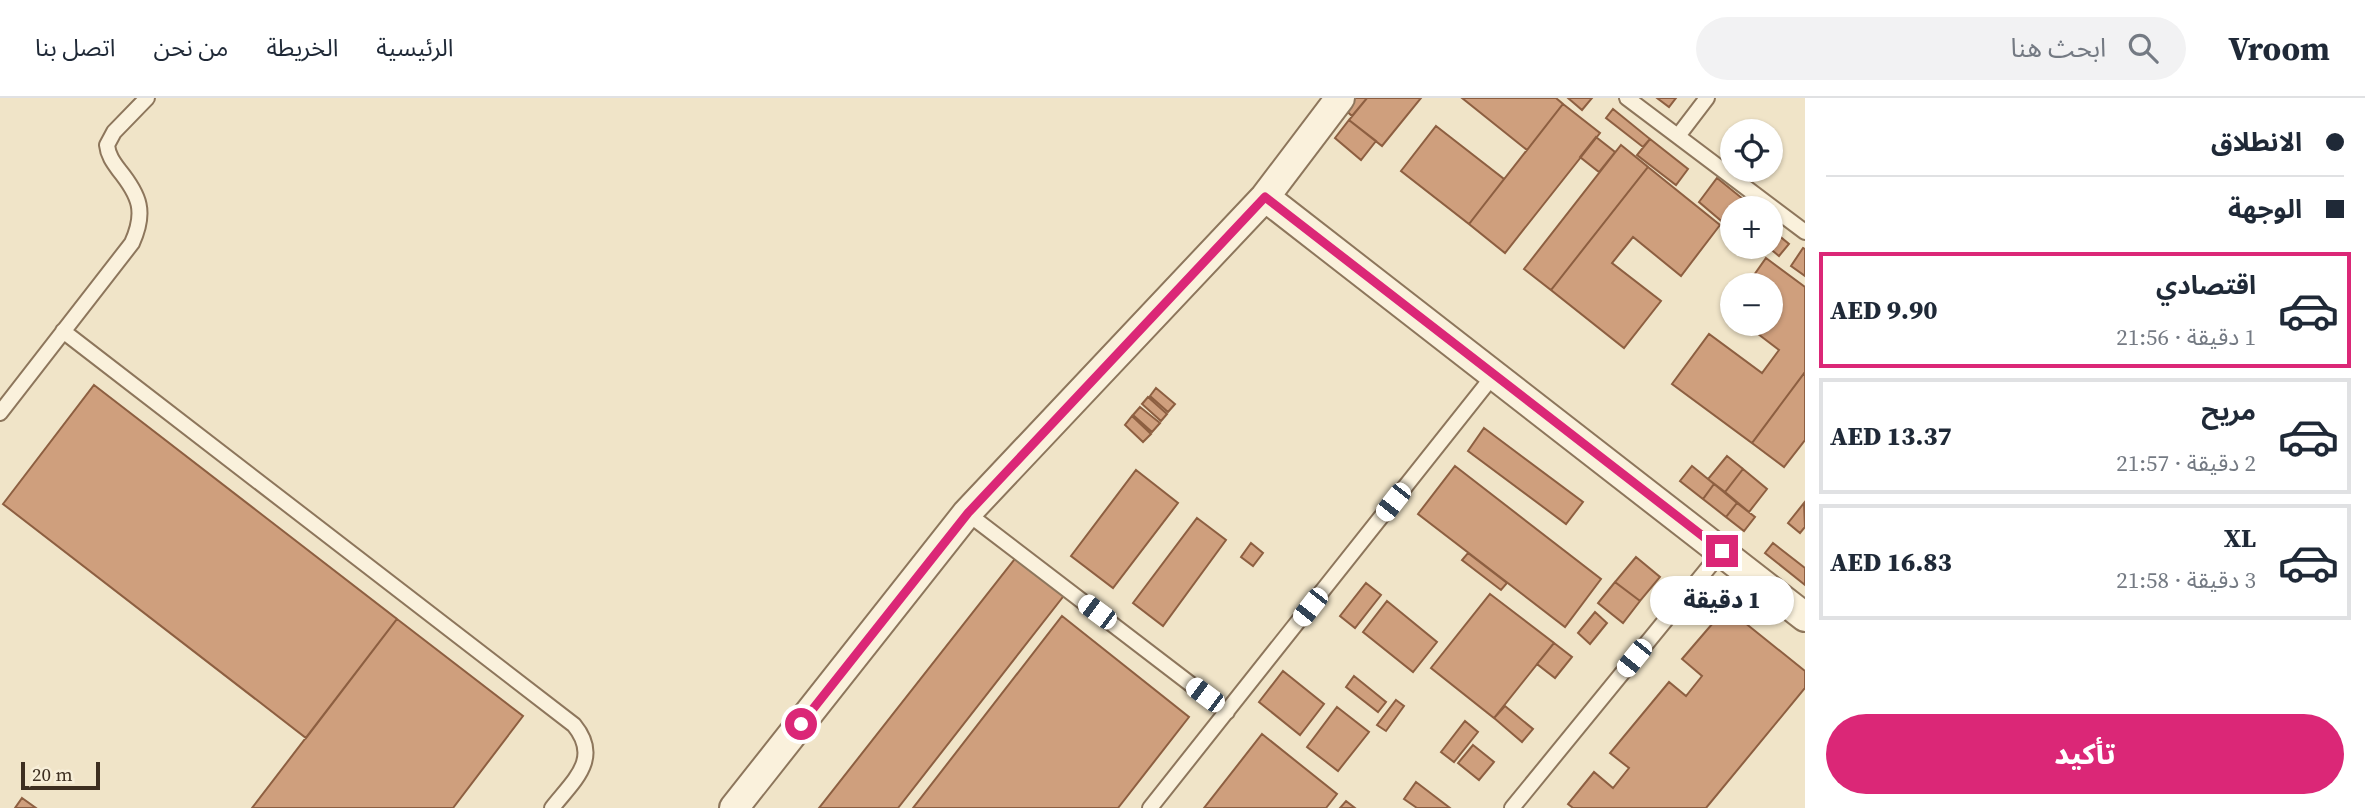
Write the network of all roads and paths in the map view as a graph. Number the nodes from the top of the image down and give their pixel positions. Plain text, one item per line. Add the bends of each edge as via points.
1 (147, 98) edge
2 (1340, 98) edge
3 (1627, 98) edge
4 (1707, 98) edge
5 (1678, 136) junction
6 (1265, 197) junction
7 (1805, 232) edge
8 (63, 331) junction
9 (1493, 376) junction
10 (0, 413) edge
11 (968, 513) junction
12 (1722, 551) junction
13 (1805, 617) edge
14 (1227, 712) junction
15 (552, 808) edge
16 (734, 808) edge
17 (1150, 808) edge
18 (1512, 808) edge

1 - 8 lane via 107,145 111,159 139,200 138,229
2 - 6 street
3 - 5 lane
4 - 5 lane
5 - 7 lane
6 - 9 street
6 - 11 street
8 - 10 lane
8 - 15 lane via 574,725 585,741 586,760
9 - 12 street
9 - 14 lane
11 - 14 lane
11 - 16 street
12 - 13 street
12 - 18 lane
14 - 17 lane

